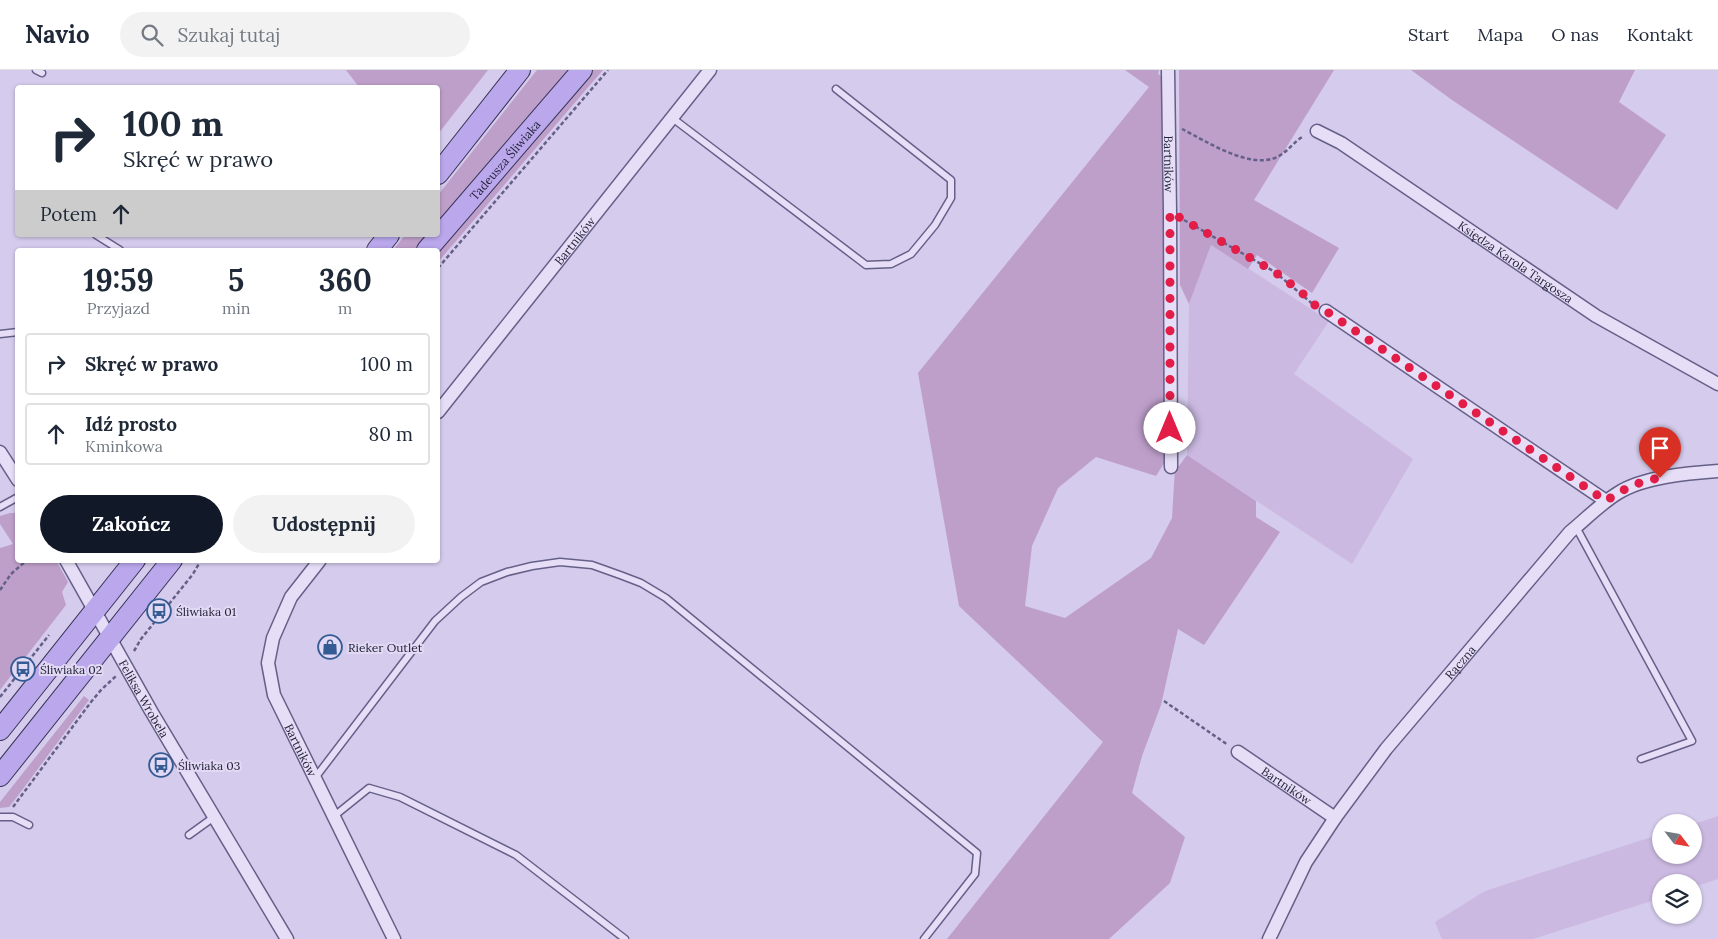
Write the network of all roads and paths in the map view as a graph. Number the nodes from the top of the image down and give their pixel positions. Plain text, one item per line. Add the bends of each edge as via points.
1 (582, 70) edge
2 (608, 70) edge
3 (710, 70) edge
4 (1168, 70) edge
5 (515, 72) edge
6 (836, 89) dead end
7 (671, 117) junction
8 (1169, 123) junction
9 (1317, 131) joint
10 (440, 171) edge
11 (1170, 212) junction
12 (440, 236) edge
13 (99, 237) edge
14 (387, 237) edge
15 (439, 237) edge
16 (117, 248) edge
17 (379, 248) edge
18 (430, 248) edge
19 (440, 266) edge
20 (1326, 311) joint
21 (15, 332) edge
22 (0, 334) edge
23 (1718, 384) edge
24 (440, 409) edge
25 (0, 452) edge
26 (1171, 467) dead end
27 (1718, 471) edge
28 (15, 475) edge
29 (15, 499) edge
30 (1606, 501) junction
31 (0, 507) edge
32 (1576, 527) junction
33 (24, 563) edge
34 (68, 563) edge
35 (133, 563) edge
36 (170, 563) edge
37 (199, 563) edge
38 (318, 563) edge
39 (0, 590) edge
40 (94, 612) junction
41 (49, 635) dead end
42 (110, 639) junction
43 (133, 653) dead end
44 (116, 676) dead end
45 (0, 697) edge
46 (1164, 701) dead end
47 (0, 730) edge
48 (1238, 752) joint
49 (1641, 759) dead end
50 (0, 776) edge
51 (315, 778) junction
52 (12, 808) dead end
53 (0, 817) edge
54 (214, 817) junction
55 (333, 817) junction
56 (1335, 818) junction
57 (30, 825) dead end
58 (189, 835) dead end
59 (287, 939) edge
60 (394, 939) edge
61 (624, 939) edge
62 (924, 939) edge
63 (1270, 939) edge

1 - 12 main road, Tadeusza Śliwiaka
2 - 19 path
3 - 7 street, Bartników
4 - 8 street, Bartników
5 - 10 main road
6 - 7 lane via 951,180 951,198 935,225 911,254 891,264 866,265
7 - 24 street, Bartników
8 - 9 path via 1240,156 1265,161 1277,157 1301,137
8 - 11 street, Bartników
9 - 23 street, Księdza Karola Targosza via 1341,143 1596,316
11 - 20 path via 1275,272
11 - 26 street, Bartników
13 - 16 lane
14 - 17 main road
15 - 18 main road, Tadeusza Śliwiaka
20 - 30 street
21 - 22 lane
25 - 28 street
27 - 30 street, Rączna via 1646,480
29 - 31 lane
30 - 32 street, Rączna
32 - 49 lane via 1692,742
32 - 56 street, Rączna via 1386,749
33 - 39 path
34 - 40 street, Feliksa Wrobela
35 - 40 main road
36 - 42 main road
37 - 43 path
38 - 51 street, Bartników via 291,597 273,638 268,663 274,695
40 - 42 street, Feliksa Wrobela
40 - 47 main road
41 - 45 path
42 - 50 main road
42 - 54 street, Feliksa Wrobela
44 - 52 path via 91,702
46 - 48 path
48 - 56 street, Bartników
51 - 55 street, Bartników
51 - 62 lane via 435,621 461,597 481,582 532,566 560,562 592,566 641,583 666,598 977,853 975,874
53 - 57 lane via 13,817
54 - 58 lane
54 - 59 street, Feliksa Wrobela
55 - 60 street, Bartników
55 - 61 lane via 369,788 400,797 516,855
56 - 63 street, Rączna via 1306,862

